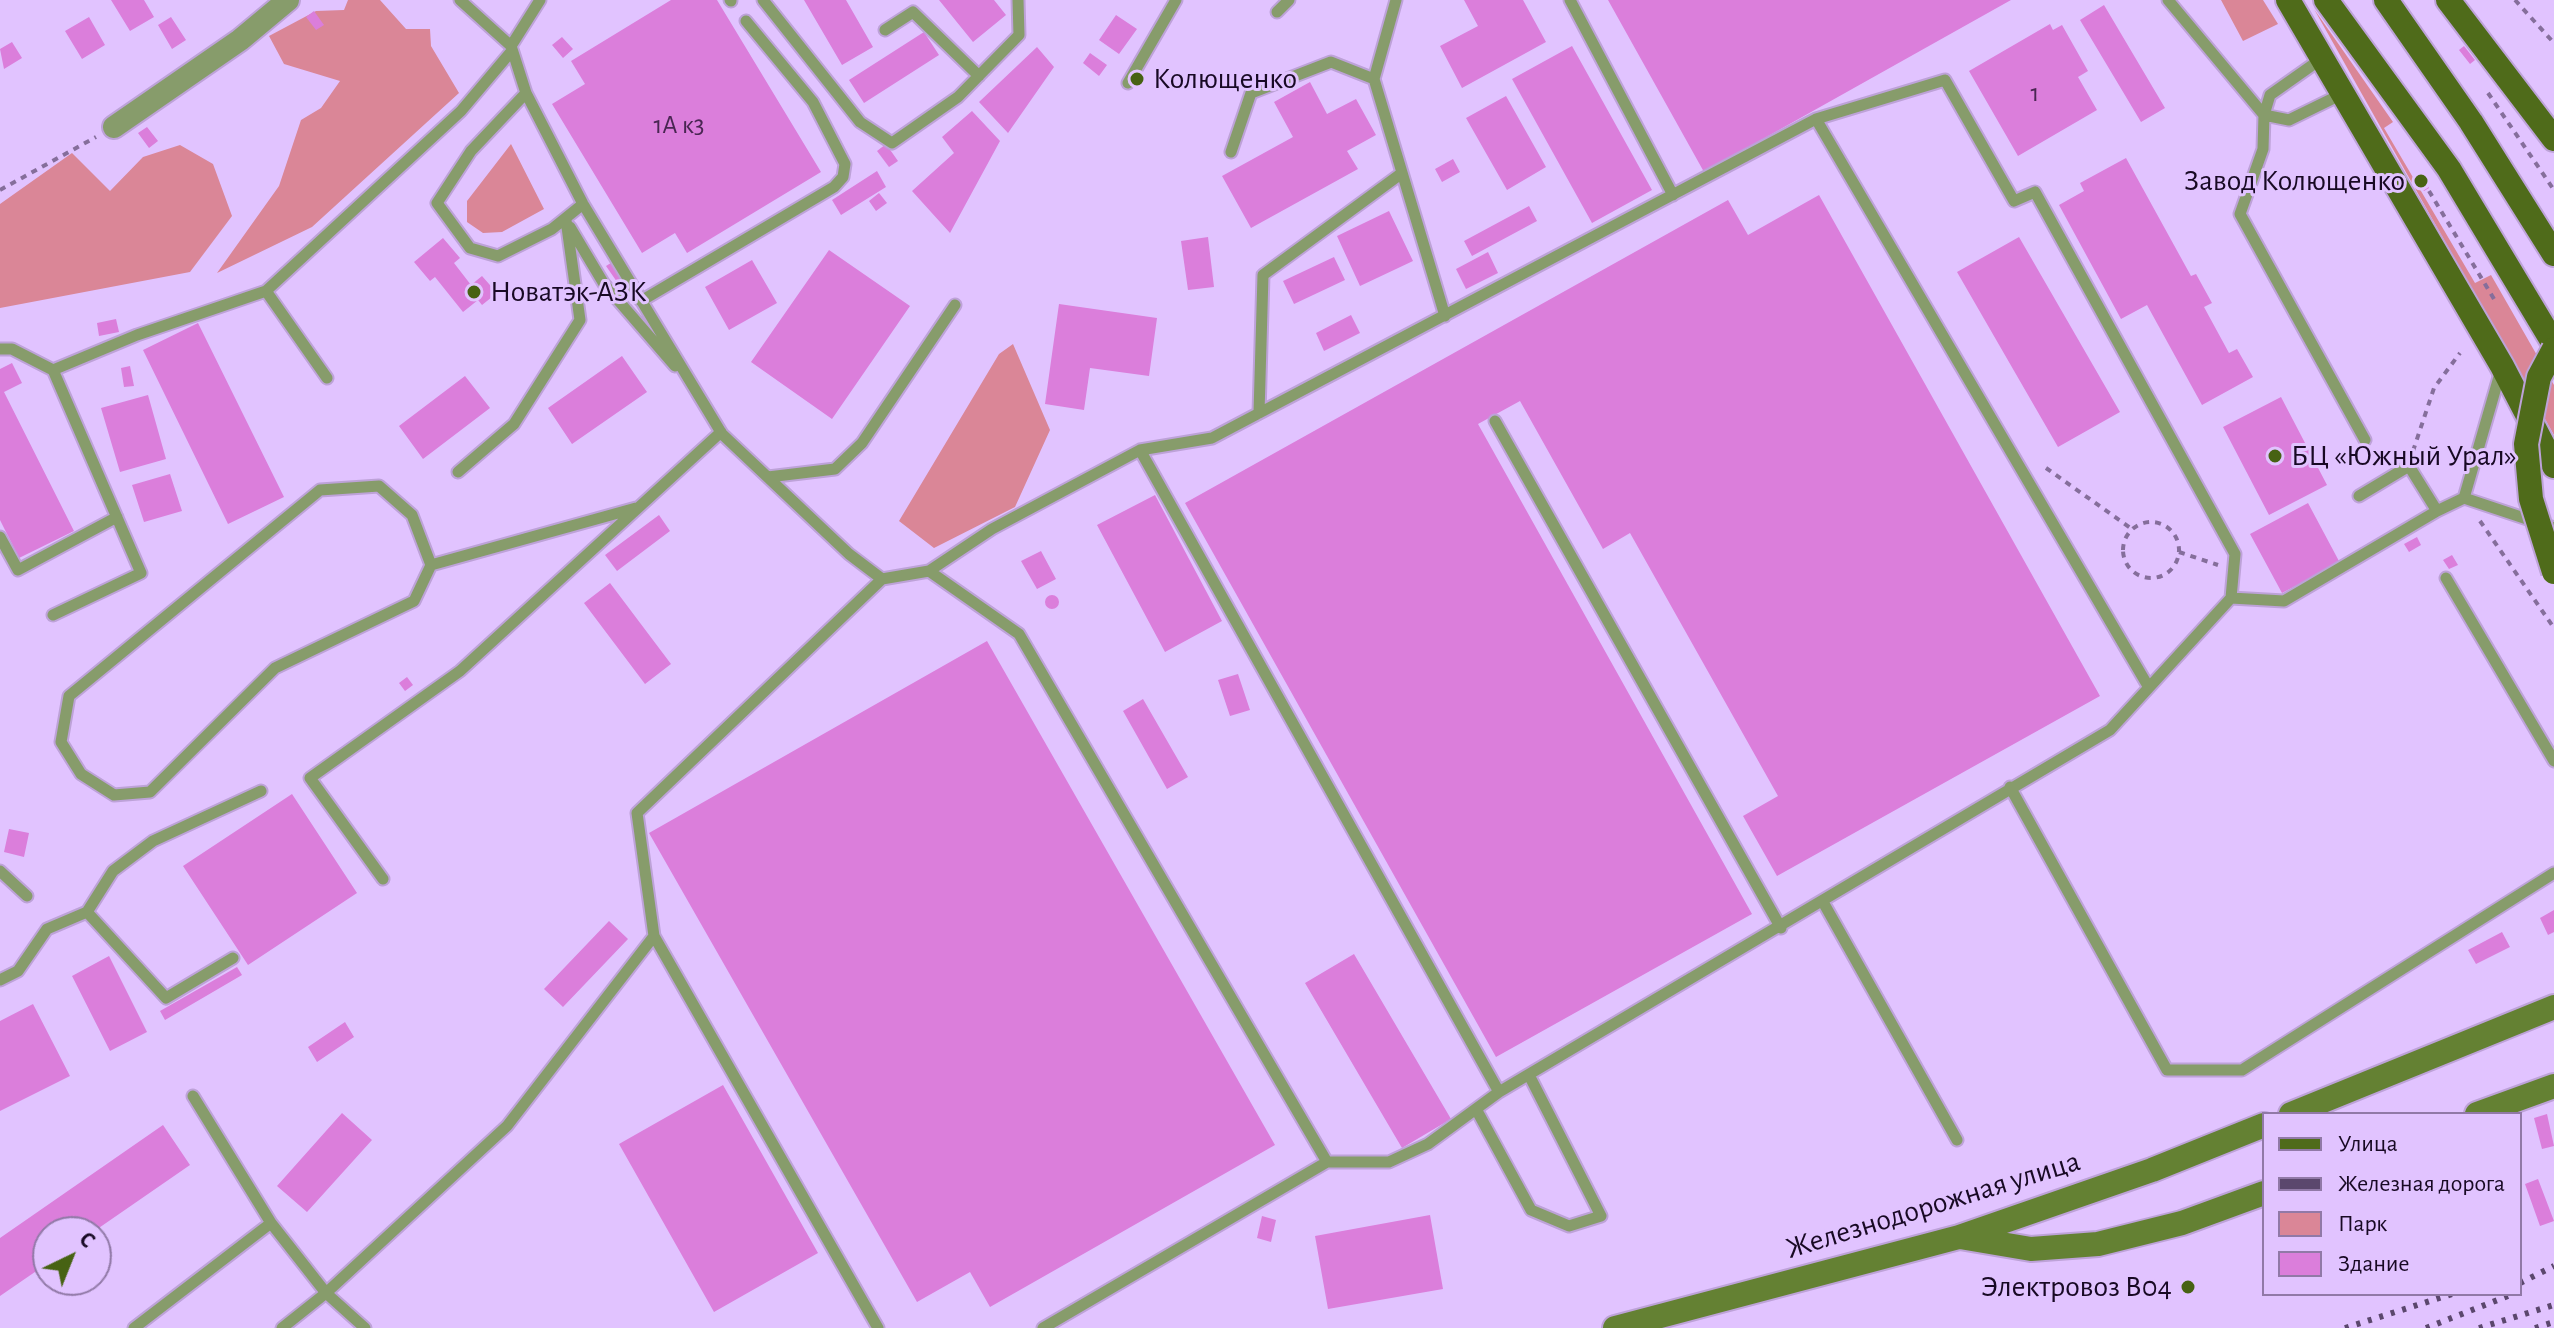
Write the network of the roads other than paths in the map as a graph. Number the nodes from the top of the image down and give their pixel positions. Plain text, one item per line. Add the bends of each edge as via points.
1 (288, 0) edge
2 (460, 0) edge
3 (540, 0) edge
4 (763, 0) edge
5 (1018, 0) edge
6 (1176, 0) edge
7 (1289, 0) edge
8 (1396, 0) edge
9 (1570, 0) edge
10 (2168, 0) edge
11 (2288, 0) edge
12 (2326, 0) edge
13 (2386, 0) edge
14 (2448, 0) edge
15 (1277, 12) dead end
16 (746, 21) dead end
17 (885, 30) dead end
18 (510, 50) junction
19 (2321, 59) junction
20 (979, 76) junction
21 (1374, 79) junction
22 (1128, 83) dead end
23 (526, 93) junction
24 (2342, 94) junction
25 (2264, 115) junction
26 (1816, 119) junction
27 (114, 127) road end
28 (2552, 135) edge
29 (1231, 152) dead end
30 (1402, 173) junction
31 (1673, 195) junction
32 (583, 204) junction
33 (566, 220) junction
34 (2554, 254) edge
35 (266, 291) junction
36 (641, 301) junction
37 (955, 305) dead end
38 (1445, 316) junction
39 (2554, 346) edge
40 (0, 349) edge
41 (2502, 366) junction
42 (53, 370) junction
43 (327, 378) dead end
44 (700, 395) junction
45 (1259, 413) junction
46 (1495, 421) dead end
47 (721, 432) junction
48 (2365, 440) dead end
49 (1140, 450) junction
50 (2554, 466) edge
51 (458, 472) dead end
52 (768, 477) junction
53 (2359, 496) dead end
54 (2464, 498) junction
55 (636, 508) junction
56 (2437, 511) junction
57 (117, 517) junction
58 (2554, 528) edge
59 (0, 537) edge
60 (431, 565) junction
61 (929, 571) junction
62 (2554, 572) edge
63 (2446, 578) dead end
64 (882, 579) junction
65 (2231, 598) junction
66 (53, 615) dead end
67 (2148, 686) junction
68 (2554, 761) edge
69 (2010, 787) junction
70 (261, 791) dead end
71 (0, 871) edge
72 (2554, 873) edge
73 (383, 879) dead end
74 (27, 896) dead end
75 (1823, 902) junction
76 (87, 912) junction
77 (1781, 928) junction
78 (654, 936) junction
79 (233, 958) dead end
80 (0, 980) edge
81 (2554, 1007) edge
82 (1529, 1075) junction
83 (2554, 1086) edge
84 (1499, 1092) junction
85 (193, 1096) dead end
86 (1476, 1109) junction
87 (2296, 1112) edge
88 (2482, 1112) edge
89 (2262, 1126) edge
90 (1957, 1140) dead end
91 (1327, 1162) junction
92 (2262, 1194) edge
93 (271, 1223) junction
94 (1959, 1237) junction
95 (326, 1293) junction
96 (134, 1328) edge
97 (282, 1328) edge
98 (365, 1328) edge
99 (878, 1328) edge
100 (1043, 1328) edge
101 (1615, 1328) edge

1 - 27 street via 240,40
2 - 18 lane
3 - 18 lane
4 - 20 lane via 860,122 892,143
5 - 20 lane via 1019,35
6 - 22 lane
7 - 15 lane
8 - 21 lane
9 - 31 lane
10 - 25 lane
11 - 19 main road
12 - 39 main road via 2449,169
13 - 34 main road
14 - 28 main road
16 - 36 lane via 813,102 845,164 843,177
17 - 20 lane via 913,12
18 - 23 lane
18 - 35 lane via 461,111
19 - 24 main road
19 - 25 lane via 2270,95
21 - 29 lane via 1331,62 1251,93
21 - 30 lane
23 - 32 lane
23 - 33 lane via 471,151 437,203 470,248 498,256
24 - 25 lane via 2289,120
24 - 41 main road
25 - 48 lane via 2263,149 2240,214
26 - 31 lane
26 - 65 lane via 1945,80 2014,201 2035,192 2235,554
26 - 67 lane
30 - 38 lane
30 - 45 lane via 1263,275
31 - 38 lane
32 - 33 lane
32 - 36 lane
33 - 44 lane via 604,284
33 - 51 lane via 580,320 514,424
35 - 42 lane
35 - 43 lane
36 - 44 lane
37 - 52 lane via 862,443 835,469
38 - 45 lane
39 - 62 main road, bridge via 2539,377 2526,444 2531,499
40 - 42 lane via 12,349
41 - 50 main road
41 - 54 lane
42 - 57 lane
44 - 47 lane
45 - 49 lane via 1212,438
46 - 77 lane
47 - 52 lane
47 - 55 lane
49 - 61 lane via 992,529
49 - 84 lane
52 - 64 lane
53 - 56 lane via 2409,466
54 - 56 lane
54 - 58 lane
55 - 60 lane
55 - 73 lane via 460,671 310,778
56 - 65 lane via 2284,601
57 - 59 lane via 18,570
57 - 66 lane via 141,573
60 - 60 lane via 412,515 379,486 320,490 69,696 61,742 81,774 114,795 150,792 275,668 414,601
61 - 64 lane
61 - 91 lane via 1019,634
63 - 68 lane
64 - 78 lane via 637,813
65 - 67 lane
67 - 69 lane via 2110,730
69 - 72 lane via 2167,1070 2242,1070
69 - 75 lane
70 - 76 lane via 153,841 113,871
71 - 74 lane
75 - 77 lane
75 - 90 lane
76 - 79 lane via 166,998
76 - 80 lane via 47,929 18,971
77 - 82 lane
78 - 95 lane via 507,1126
78 - 99 lane
81 - 87 main road
82 - 84 lane
82 - 86 lane via 1601,1216 1569,1226 1531,1210
83 - 88 main road
84 - 86 lane
85 - 93 lane
86 - 91 lane via 1428,1144 1389,1162
89 - 94 main road, Железнодорожная улица
91 - 100 lane
92 - 94 main road via 2182,1223 2098,1244 2031,1249
93 - 95 lane
93 - 96 lane
94 - 101 main road, Железнодорожная улица
95 - 97 lane
95 - 98 lane

